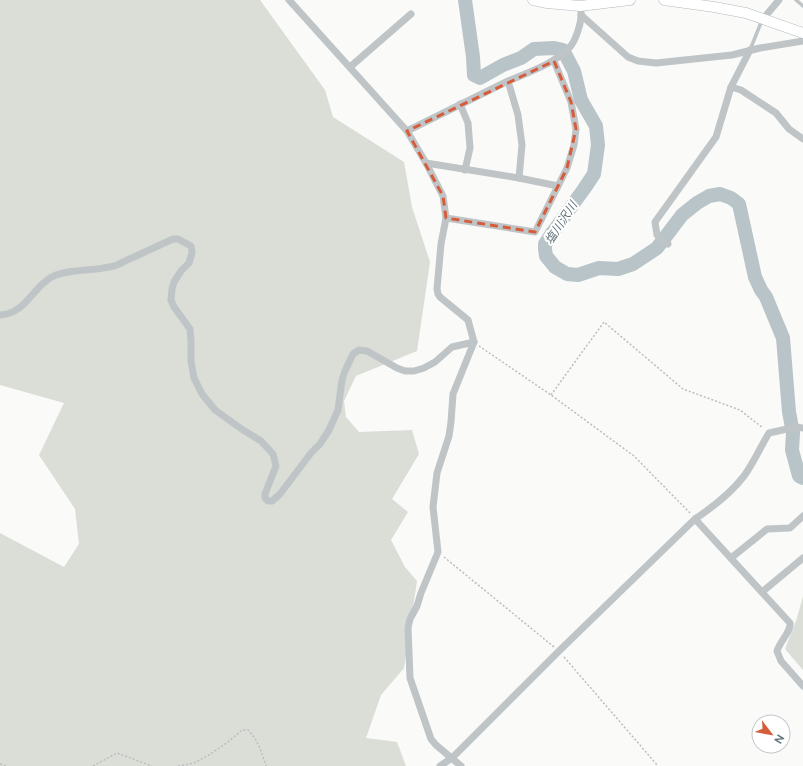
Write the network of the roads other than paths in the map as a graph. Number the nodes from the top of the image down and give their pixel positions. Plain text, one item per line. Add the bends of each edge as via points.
1 (289, 0) edge
2 (533, 0) edge
3 (630, 0) edge
4 (664, 0) edge
5 (779, 0) edge
6 (796, 0) edge
7 (803, 6) edge
8 (580, 10) junction
9 (411, 14) dead end
10 (763, 19) junction
11 (803, 32) edge
12 (803, 41) edge
13 (750, 50) junction
14 (554, 61) junction
15 (350, 67) junction
16 (508, 82) junction
17 (731, 87) junction
18 (460, 104) junction
19 (406, 131) junction
20 (803, 139) edge
21 (426, 163) junction
22 (465, 170) junction
23 (519, 178) junction
24 (558, 186) junction
25 (446, 218) junction
26 (668, 244) dead end
27 (0, 316) edge
28 (474, 342) junction
29 (799, 427) edge
30 (803, 516) edge
31 (695, 519) junction
32 (731, 558) junction
33 (803, 558) edge
34 (762, 592) junction
35 (803, 686) edge
36 (452, 758) junction
37 (440, 766) edge
38 (461, 766) edge

1 - 15 street
2 - 8 main road
3 - 8 main road
4 - 10 main road via 746,13
5 - 10 street
6 - 7 lane
8 - 13 street via 628,57 638,61 656,63
8 - 14 street via 578,31 571,46
9 - 15 street
10 - 11 main road
10 - 13 lane
12 - 13 street
13 - 17 street
14 - 16 street
14 - 24 street via 571,102 576,130 567,168
15 - 19 street
16 - 18 street
16 - 23 street via 518,115 522,145
17 - 20 street via 741,90 776,113 789,129
17 - 26 street via 716,137 655,222 657,235
18 - 19 street
18 - 22 street via 468,122 470,148
19 - 21 street
21 - 22 street
21 - 25 street via 443,196
22 - 23 street
23 - 24 street
24 - 25 street via 535,232
25 - 28 street via 441,244 438,294 468,320
27 - 28 street via 19,309 56,275 116,265 173,239 191,246 189,263 174,282 171,300 190,329 194,378 202,394 215,410 261,441 273,454 276,466 265,494 268,501 272,501 280,494 329,430 338,410 344,371 353,354 360,350 367,351 397,368 414,371 435,362 452,347
28 - 36 street via 453,394 452,422 437,473 433,507 438,552 408,628 410,678 431,739
29 - 31 street via 769,433 744,475
30 - 32 street via 790,528 767,528
31 - 32 street
31 - 36 street
32 - 34 street
33 - 34 street
34 - 35 street via 790,623 790,628 777,651 781,661
36 - 37 street
36 - 38 street

